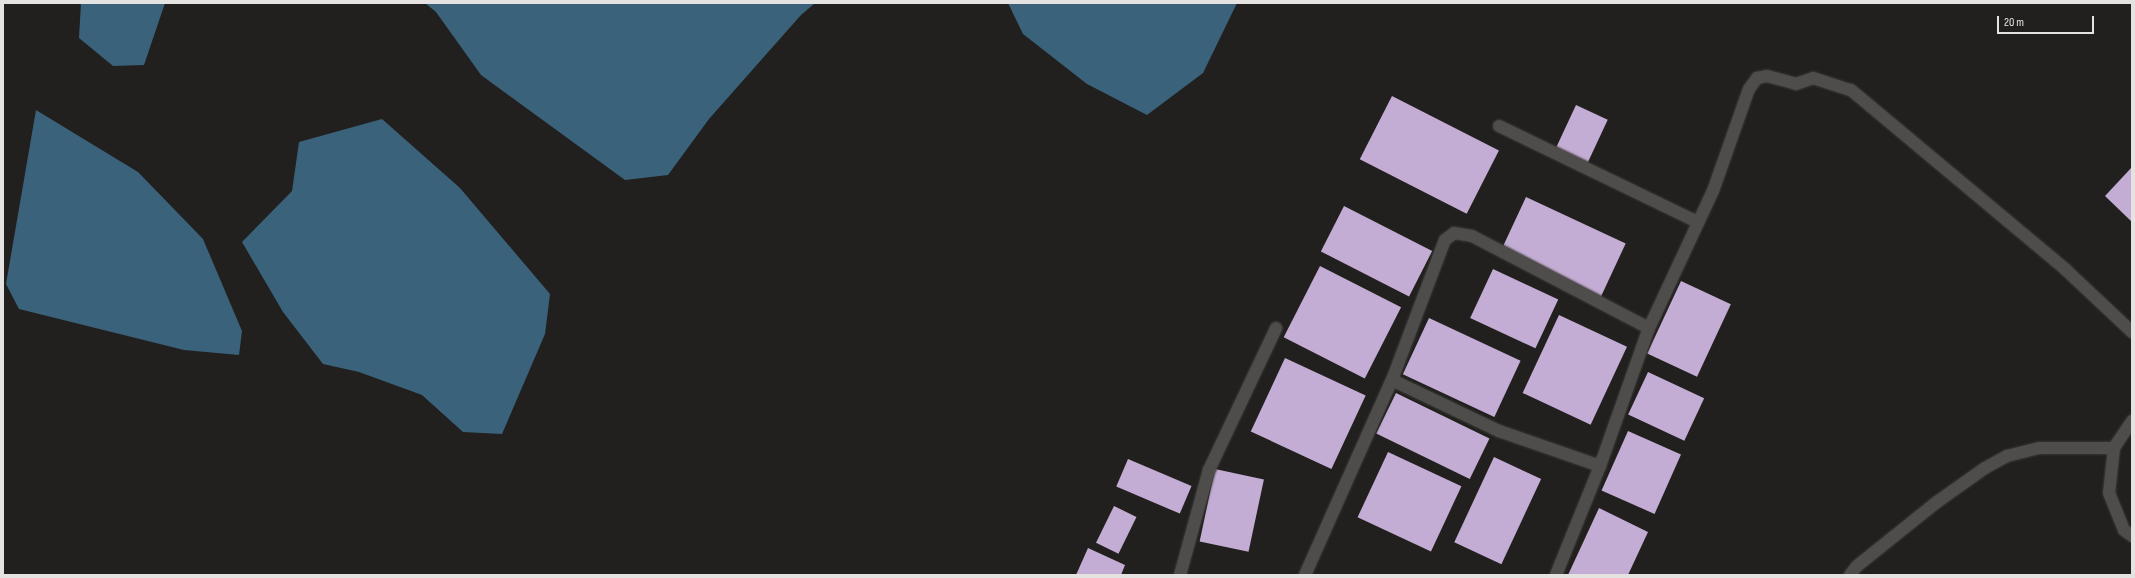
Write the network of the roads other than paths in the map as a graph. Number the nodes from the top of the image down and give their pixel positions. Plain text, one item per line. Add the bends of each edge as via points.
1 (1499, 126) dead end
2 (1698, 222) junction
3 (1276, 328) dead end
4 (1649, 328) junction
5 (2132, 332) edge
6 (1392, 380) junction
7 (2132, 421) edge
8 (2114, 448) junction
9 (1600, 466) junction
10 (2132, 536) edge
11 (1180, 575) edge
12 (1305, 575) edge
13 (1556, 575) edge
14 (1850, 575) edge

1 - 2 street
2 - 4 street
2 - 5 street via 1713,191 1754,81 1767,76 1796,84 1813,78 1822,79 1851,90 2066,270
3 - 11 street via 1209,470
4 - 6 street via 1472,236 1454,233 1445,240
4 - 9 street
6 - 9 street via 1499,431
6 - 12 street
7 - 8 street
8 - 10 street via 2109,493 2124,530
8 - 14 street via 2039,448 2007,456 1984,468 1938,502 1857,566
9 - 13 street

